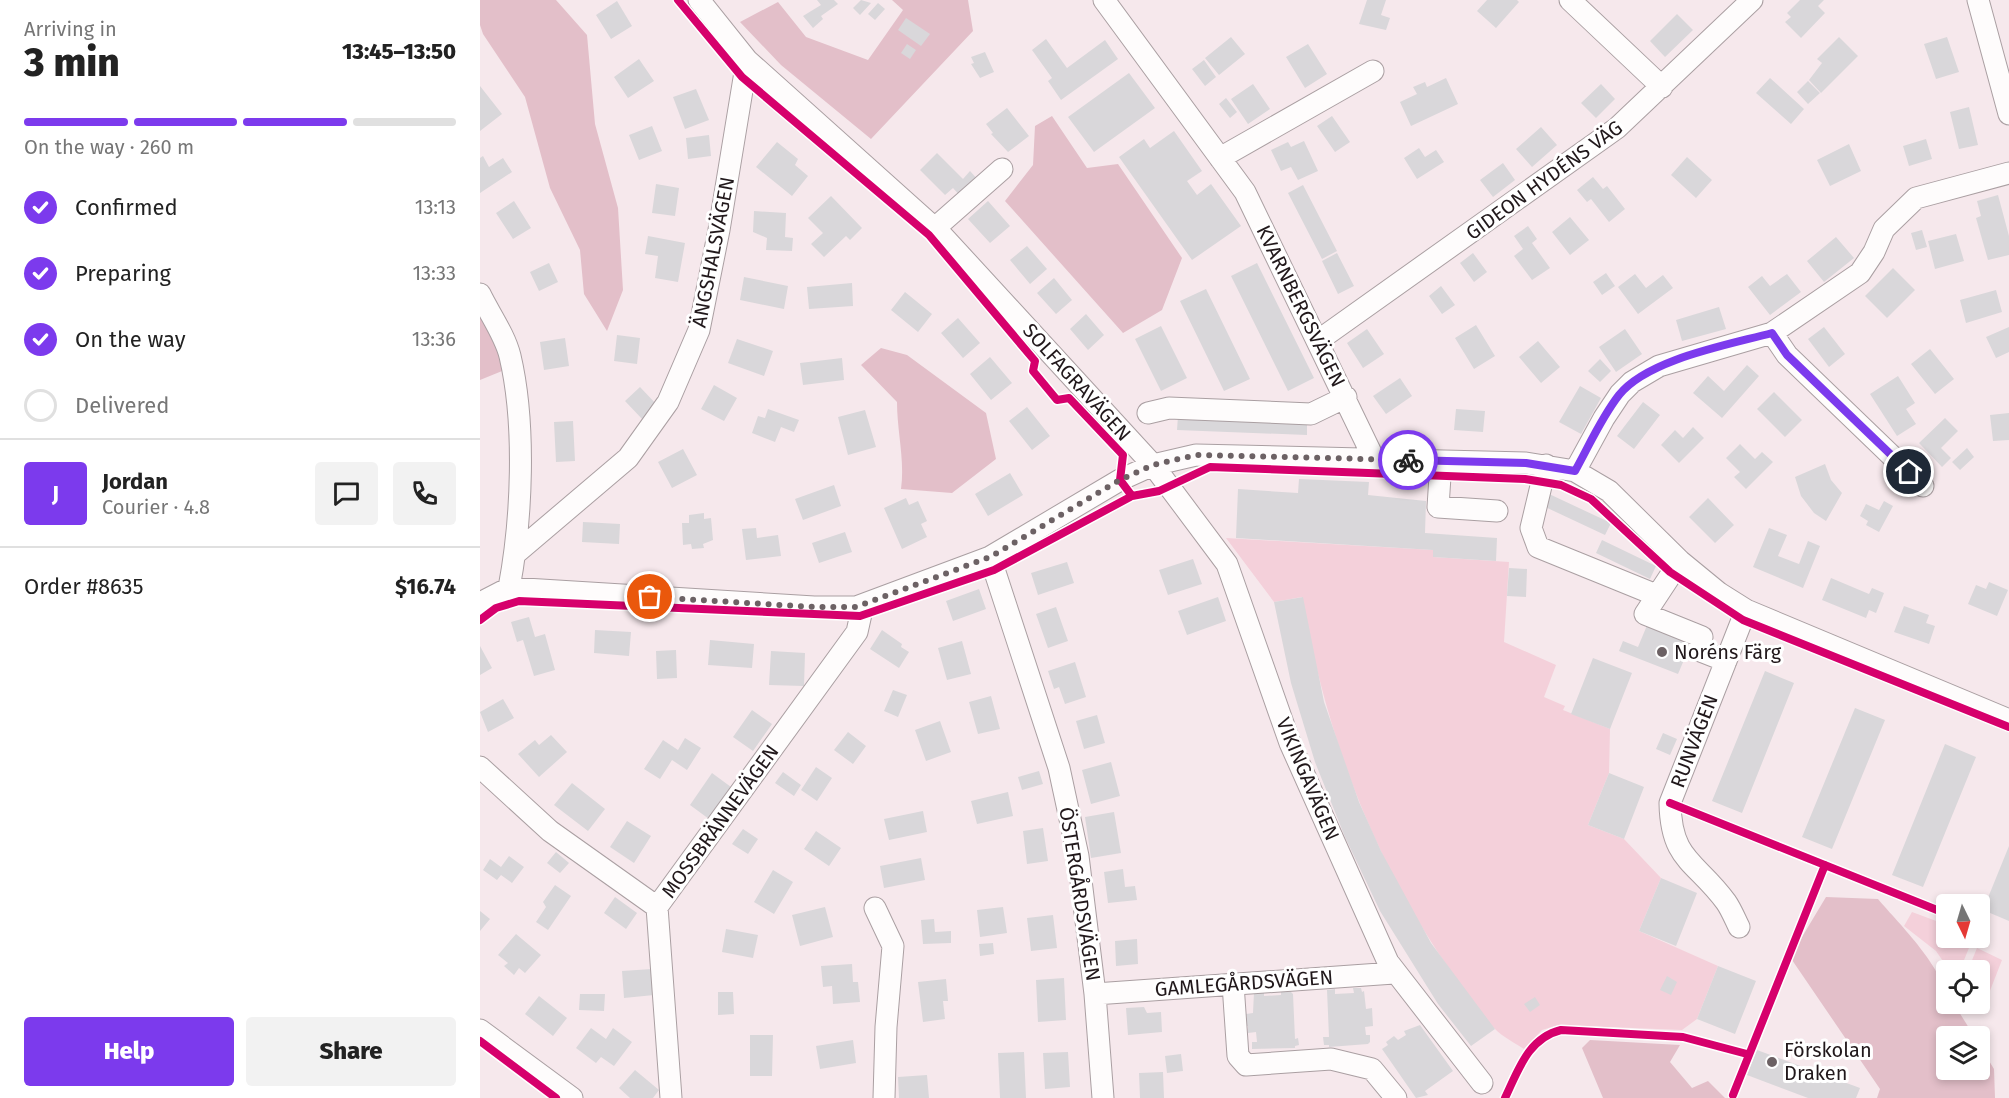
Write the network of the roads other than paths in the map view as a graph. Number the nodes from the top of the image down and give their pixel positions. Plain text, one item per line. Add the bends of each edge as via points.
1 (699, 0) edge
2 (1104, 0) edge
3 (1570, 0) edge
4 (1752, 0) edge
5 (1978, 0) edge
6 (747, 60) junction
7 (1372, 70) dead end
8 (1662, 87) junction
9 (2009, 114) edge
10 (1220, 158) junction
11 (1002, 169) dead end
12 (2009, 173) edge
13 (934, 228) junction
14 (480, 294) edge
15 (1772, 333) junction
16 (1319, 340) junction
17 (1346, 397) junction
18 (1148, 413) dead end
19 (1374, 459) junction
20 (1441, 461) junction
21 (1153, 465) junction
22 (1546, 465) junction
23 (1575, 471) junction
24 (1923, 486) dead end
25 (1497, 511) dead end
26 (515, 554) junction
27 (990, 557) junction
28 (1680, 561) junction
29 (510, 588) junction
30 (1656, 595) junction
31 (480, 603) edge
32 (863, 605) junction
33 (1746, 610) junction
34 (1726, 661) junction
35 (2009, 720) edge
36 (480, 766) edge
37 (657, 907) junction
38 (875, 908) dead end
39 (1739, 927) dead end
40 (1394, 973) junction
41 (1233, 984) junction
42 (1095, 994) junction
43 (480, 1030) edge
44 (1482, 1083) dead end
45 (572, 1098) edge
46 (671, 1098) edge
47 (884, 1098) edge
48 (1103, 1098) edge
49 (1396, 1098) edge

1 - 6 street, SOLFAGRAVÄGEN
2 - 10 street, KVARNBERGSVÄGEN
3 - 8 street
4 - 8 street, GIDEON HYDÉNS VÄG
5 - 9 street
6 - 13 street, SOLFAGRAVÄGEN
6 - 26 street, ÄNGSHALSVÄGEN via 699,330 668,402 628,458
7 - 10 street
8 - 16 street, GIDEON HYDÉNS VÄG via 1617,128
10 - 16 street, KVARNBERGSVÄGEN via 1245,192
11 - 13 street
12 - 15 street via 1916,198 1884,229 1860,273
13 - 21 street, SOLFAGRAVÄGEN
14 - 26 street via 509,354 520,435
15 - 23 street via 1659,366 1632,382 1609,410
15 - 24 street via 1787,355
16 - 17 street, KVARNBERGSVÄGEN
17 - 18 street via 1311,414 1169,408
17 - 19 street, KVARNBERGSVÄGEN
19 - 20 street
19 - 21 street via 1196,455
20 - 22 street
20 - 25 street via 1438,507
21 - 27 street via 1120,480
21 - 40 street, VIKINGAVÄGEN via 1227,564 1290,743
22 - 23 street
22 - 30 street via 1531,528 1538,547
23 - 28 street via 1609,491
26 - 29 street
27 - 32 street
27 - 42 street, ÖSTERGÅRDSVÄGEN via 1059,768 1078,856
28 - 30 street
28 - 33 street
29 - 31 street
29 - 32 street via 814,607
30 - 34 street via 1645,614 1702,637 1698,650
32 - 37 street, MOSSBRÄNNEVÄGEN via 857,632
33 - 34 street, RUNVÄGEN
33 - 35 street
34 - 39 street, RUNVÄGEN via 1670,803 1671,828 1681,853 1726,902
36 - 37 street via 550,831
37 - 46 street, MOSSBRÄNNEVÄGEN
38 - 47 street via 893,946
40 - 41 street, GAMLEGÅRDSVÄGEN
40 - 44 street, VIKINGAVÄGEN
41 - 42 street, GAMLEGÅRDSVÄGEN
41 - 49 street via 1238,1056 1246,1065 1331,1059 1372,1069
42 - 48 street, ÖSTERGÅRDSVÄGEN
43 - 45 street

